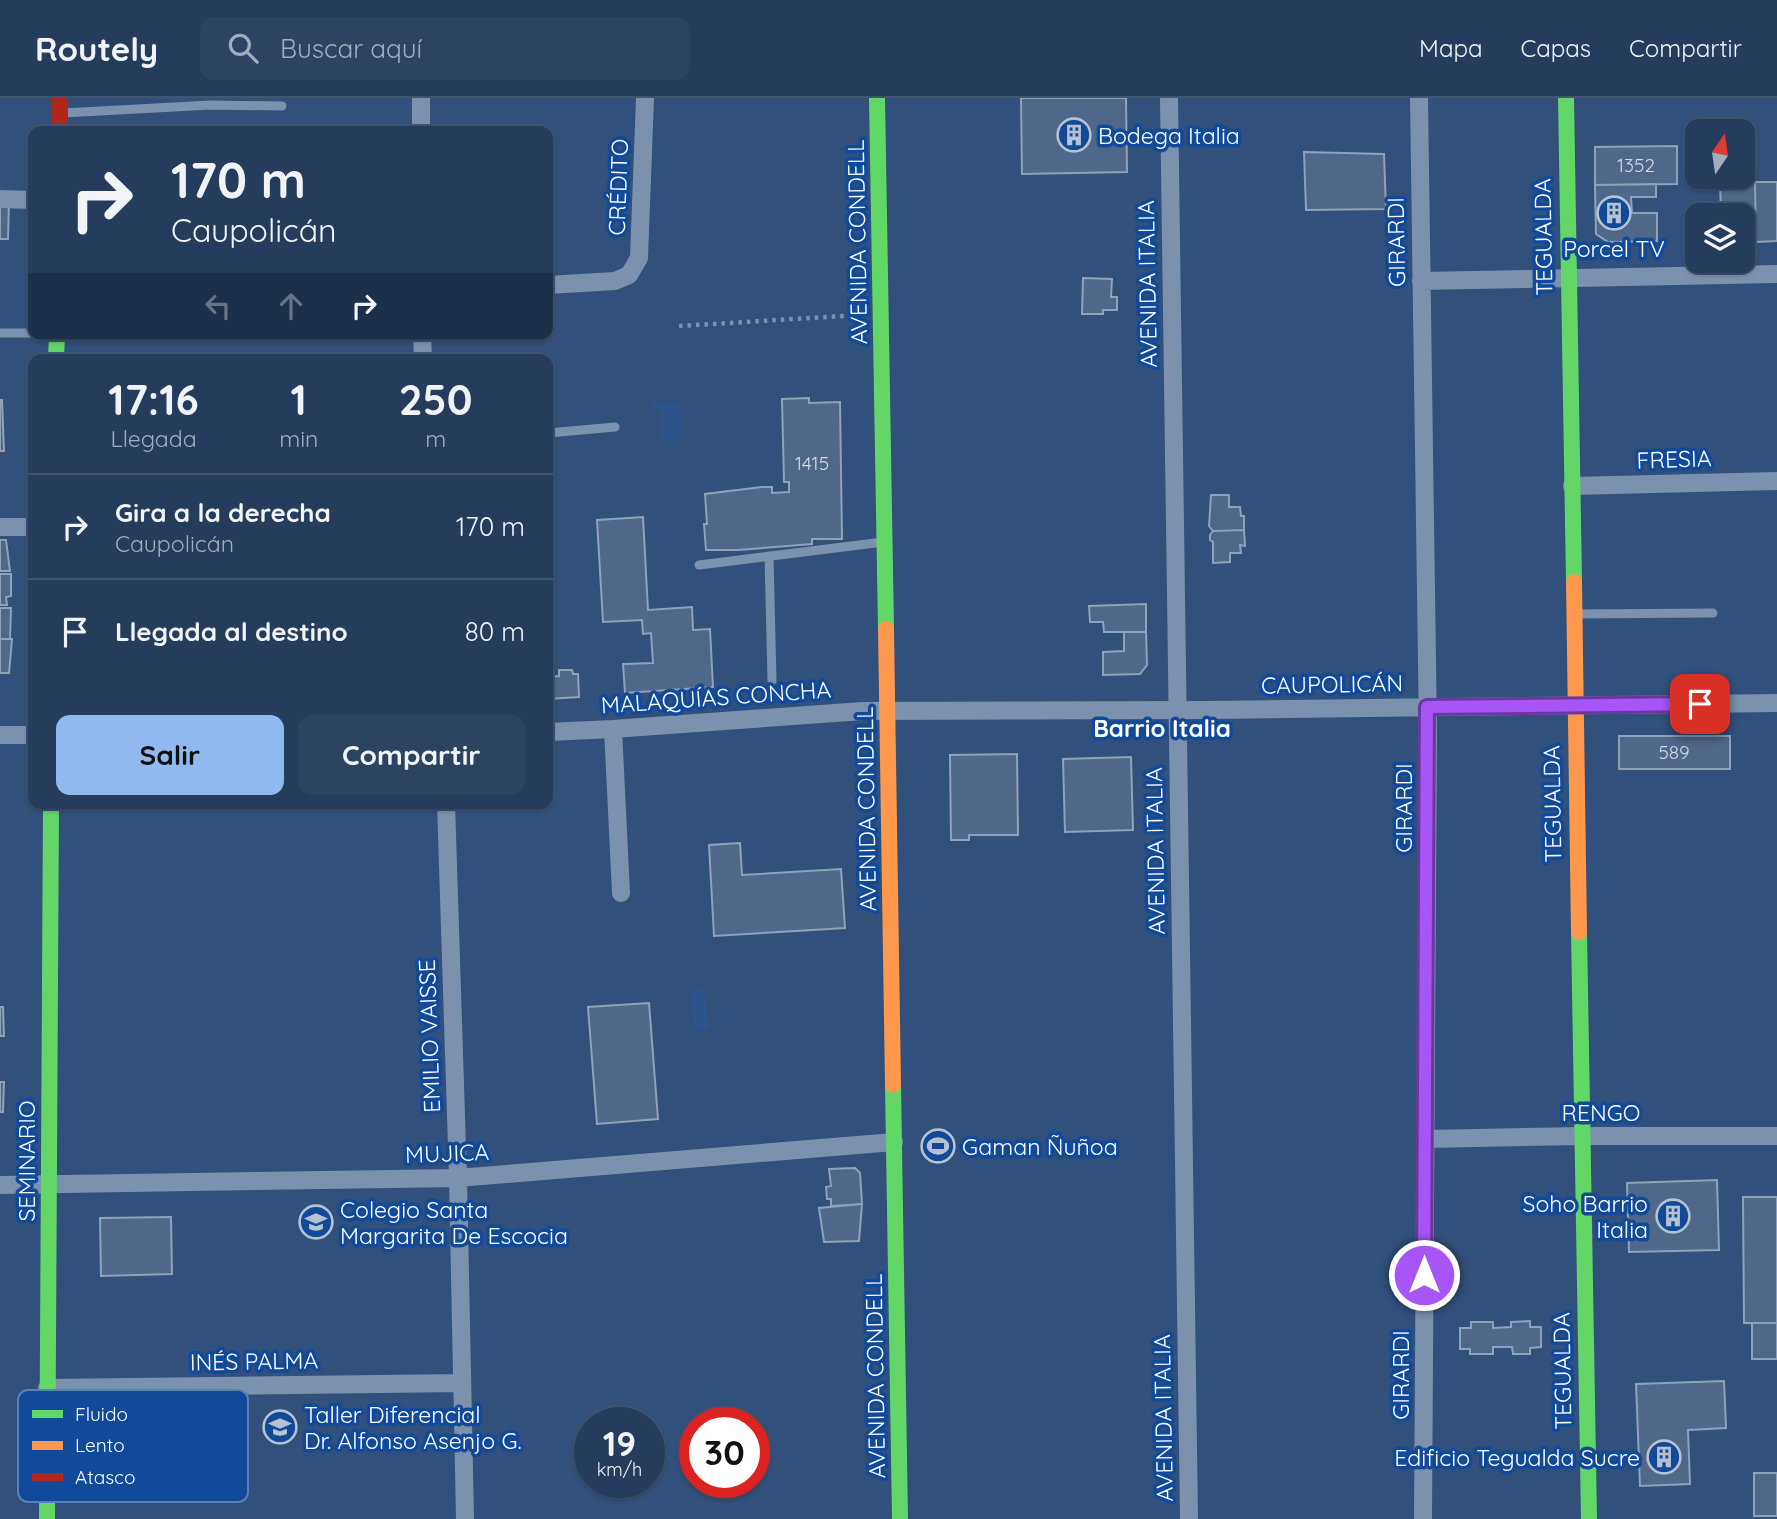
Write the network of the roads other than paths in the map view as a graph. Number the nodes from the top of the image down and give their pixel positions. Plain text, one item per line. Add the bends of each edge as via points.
1 (421, 98) edge
2 (645, 98) edge
3 (877, 98) edge
4 (1169, 98) edge
5 (1419, 98) edge
6 (1566, 98) edge
7 (60, 106) edge
8 (282, 106) dead end
9 (60, 126) edge
10 (421, 126) edge
11 (0, 199) edge
12 (28, 200) edge
13 (1777, 274) edge
14 (1569, 278) junction
15 (1421, 281) junction
16 (553, 285) edge
17 (28, 333) edge
18 (0, 334) edge
19 (615, 427) dead end
20 (553, 433) edge
21 (1777, 481) edge
22 (1572, 486) junction
23 (0, 527) edge
24 (28, 527) edge
25 (884, 542) junction
26 (769, 556) junction
27 (699, 565) dead end
28 (1713, 613) dead end
29 (1574, 614) junction
30 (772, 681) dead end
31 (1777, 703) edge
32 (1575, 705) junction
33 (1427, 707) junction
34 (1177, 709) junction
35 (887, 710) junction
36 (613, 729) junction
37 (553, 732) edge
38 (0, 735) edge
39 (28, 735) edge
40 (51, 809) edge
41 (446, 809) edge
42 (621, 893) dead end
43 (1583, 1136) junction
44 (1777, 1136) edge
45 (1425, 1139) junction
46 (894, 1142) junction
47 (458, 1178) junction
48 (0, 1185) edge
49 (48, 1185) junction
50 (463, 1383) junction
51 (47, 1388) joint
52 (1586, 1515) edge
53 (465, 1519) edge
54 (900, 1519) edge
55 (1189, 1519) edge
56 (1423, 1519) edge

1 - 10 street
2 - 16 street, CRÉDITO via 639,258 629,275 615,281
3 - 25 street, AVENIDA CONDELL
4 - 34 street, AVENIDA ITALIA
5 - 15 street, GIRARDI
6 - 14 street, TEGUALDA
7 - 8 lane
7 - 9 street
11 - 12 street
13 - 14 street
14 - 15 street
14 - 22 street, TEGUALDA
15 - 33 street, GIRARDI
17 - 18 lane
19 - 20 lane
21 - 22 street, FRESIA
22 - 29 street, TEGUALDA
23 - 24 street
25 - 26 lane
25 - 35 street, AVENIDA CONDELL
26 - 27 lane
26 - 30 lane
28 - 29 lane
29 - 32 street, TEGUALDA
31 - 32 street, CAUPOLICÁN
32 - 33 street, CAUPOLICÁN
32 - 43 street, TEGUALDA
33 - 34 street, CAUPOLICÁN
33 - 45 street, GIRARDI
34 - 35 street, CAUPOLICÁN
34 - 55 street, AVENIDA ITALIA
35 - 36 street, MALAQUÍAS CONCHA
35 - 46 street, AVENIDA CONDELL
36 - 37 street, MALAQUÍAS CONCHA
36 - 42 street
38 - 39 street
40 - 49 street, SEMINARIO
41 - 47 street, EMILIO VAISSE
43 - 44 street, RENGO
43 - 45 street, RENGO
43 - 52 street, TEGUALDA
45 - 56 street, GIRARDI
46 - 47 street, MUJICA
46 - 54 street, AVENIDA CONDELL
47 - 49 street, MUJICA
47 - 50 street, EMILIO VAISSE
48 - 49 street, MUJICA
49 - 51 street, SEMINARIO
50 - 51 street, INÉS PALMA
50 - 53 street, EMILIO VAISSE

